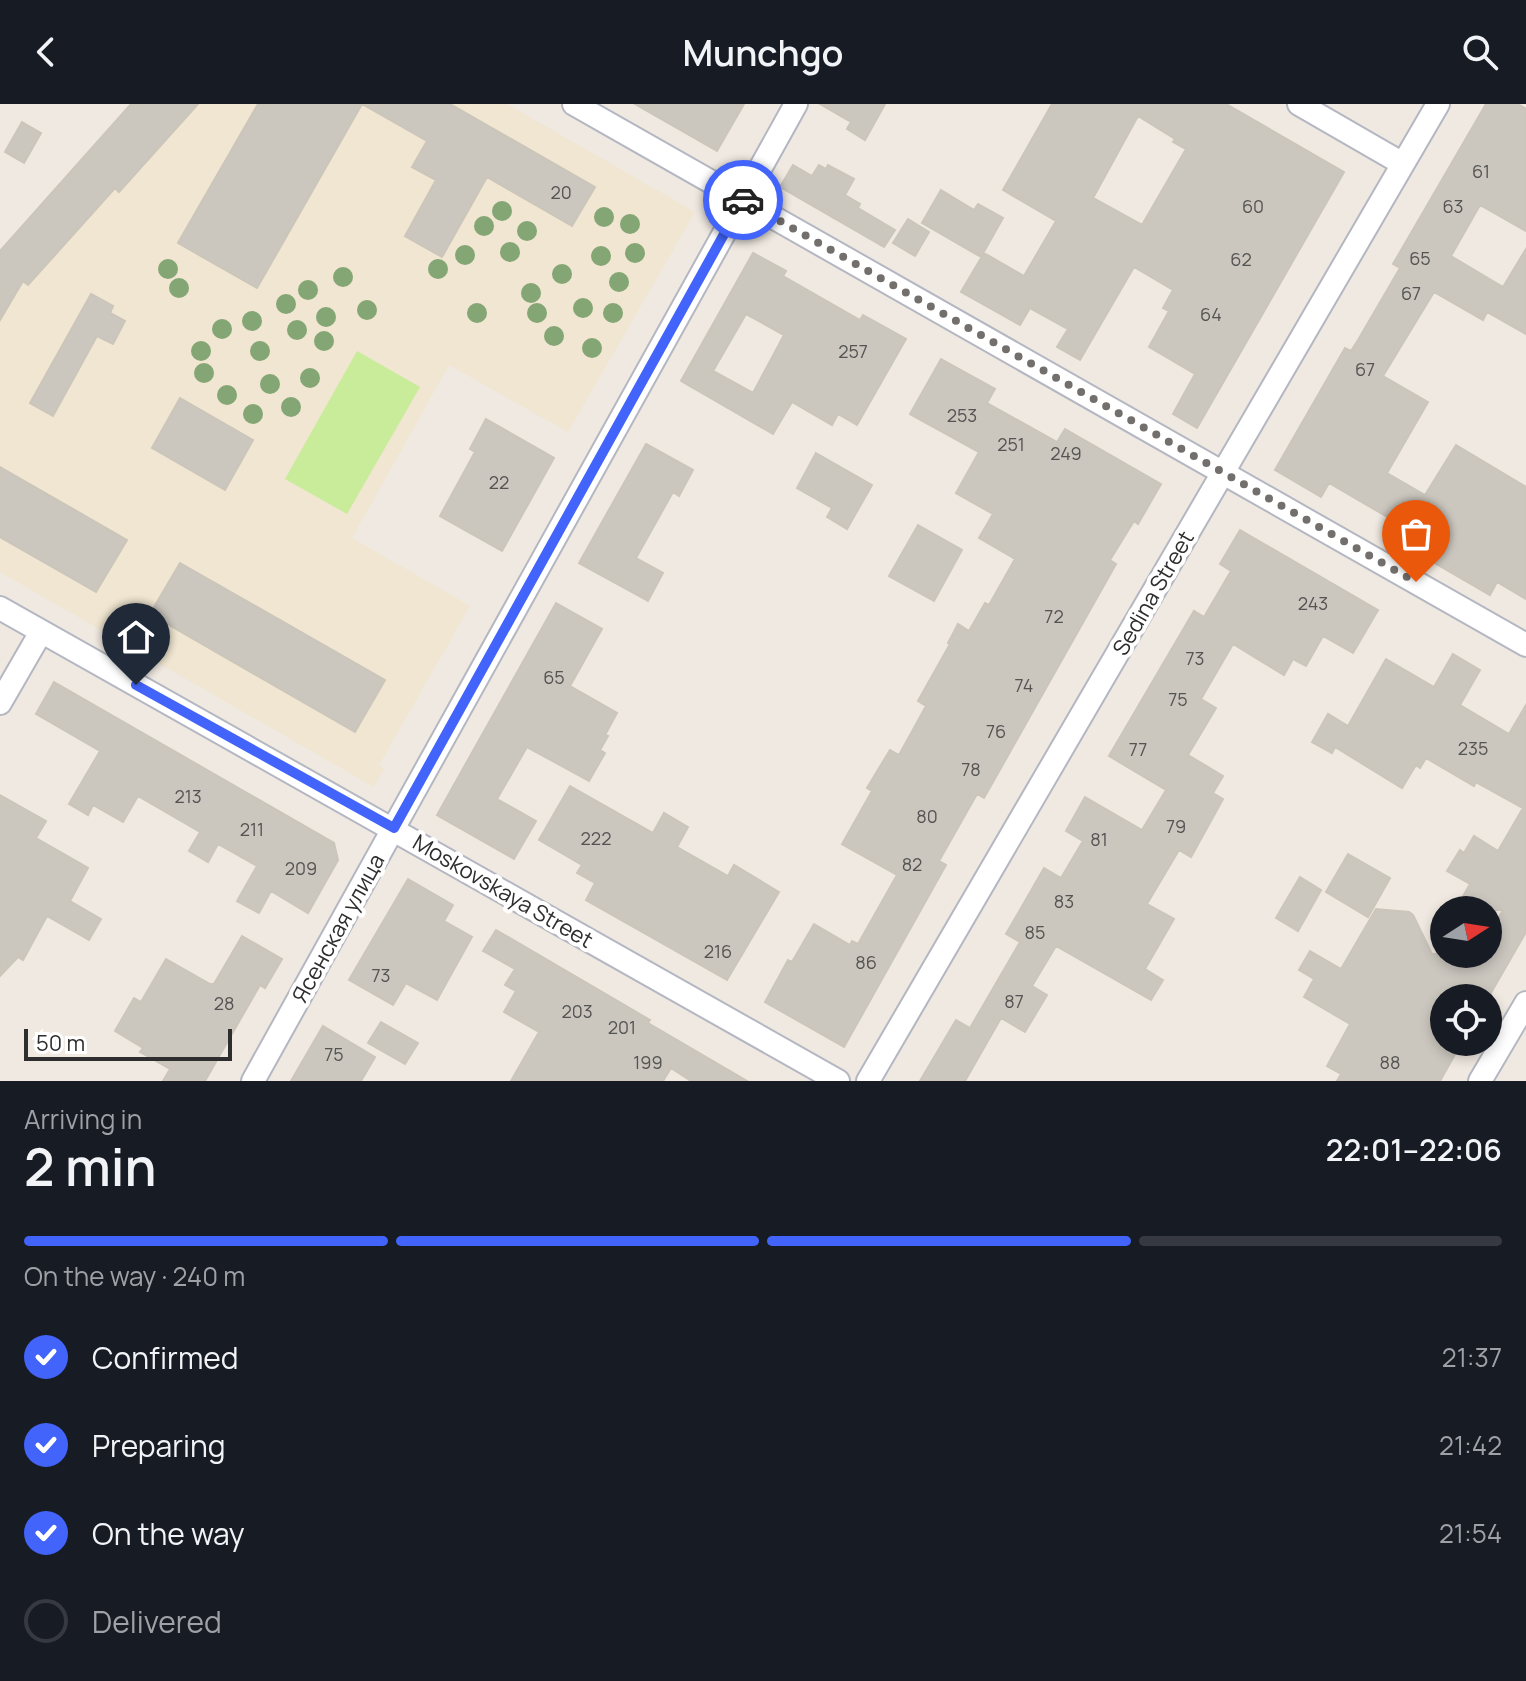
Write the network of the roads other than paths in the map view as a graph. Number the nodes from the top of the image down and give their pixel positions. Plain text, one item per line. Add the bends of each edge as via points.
1 (574, 104) edge
2 (796, 104) edge
3 (1299, 104) edge
4 (1438, 104) edge
5 (1403, 164) junction
6 (743, 200) junction
7 (1224, 473) junction
8 (0, 608) edge
9 (41, 632) junction
10 (1526, 645) edge
11 (0, 703) edge
12 (394, 828) junction
13 (1526, 1003) edge
14 (253, 1081) edge
15 (838, 1081) edge
16 (868, 1081) edge
17 (1480, 1081) edge

1 - 6 street
2 - 6 street, Ясенская улица
3 - 5 street
4 - 5 street, Sedina Street
5 - 7 street, Sedina Street
6 - 7 street
6 - 12 street, Ясенская улица
7 - 10 street
7 - 16 street, Sedina Street
8 - 9 street, Moskovskaya Street
9 - 11 street
9 - 12 street, Moskovskaya Street
12 - 14 street, Ясенская улица
12 - 15 street, Moskovskaya Street
13 - 17 street

